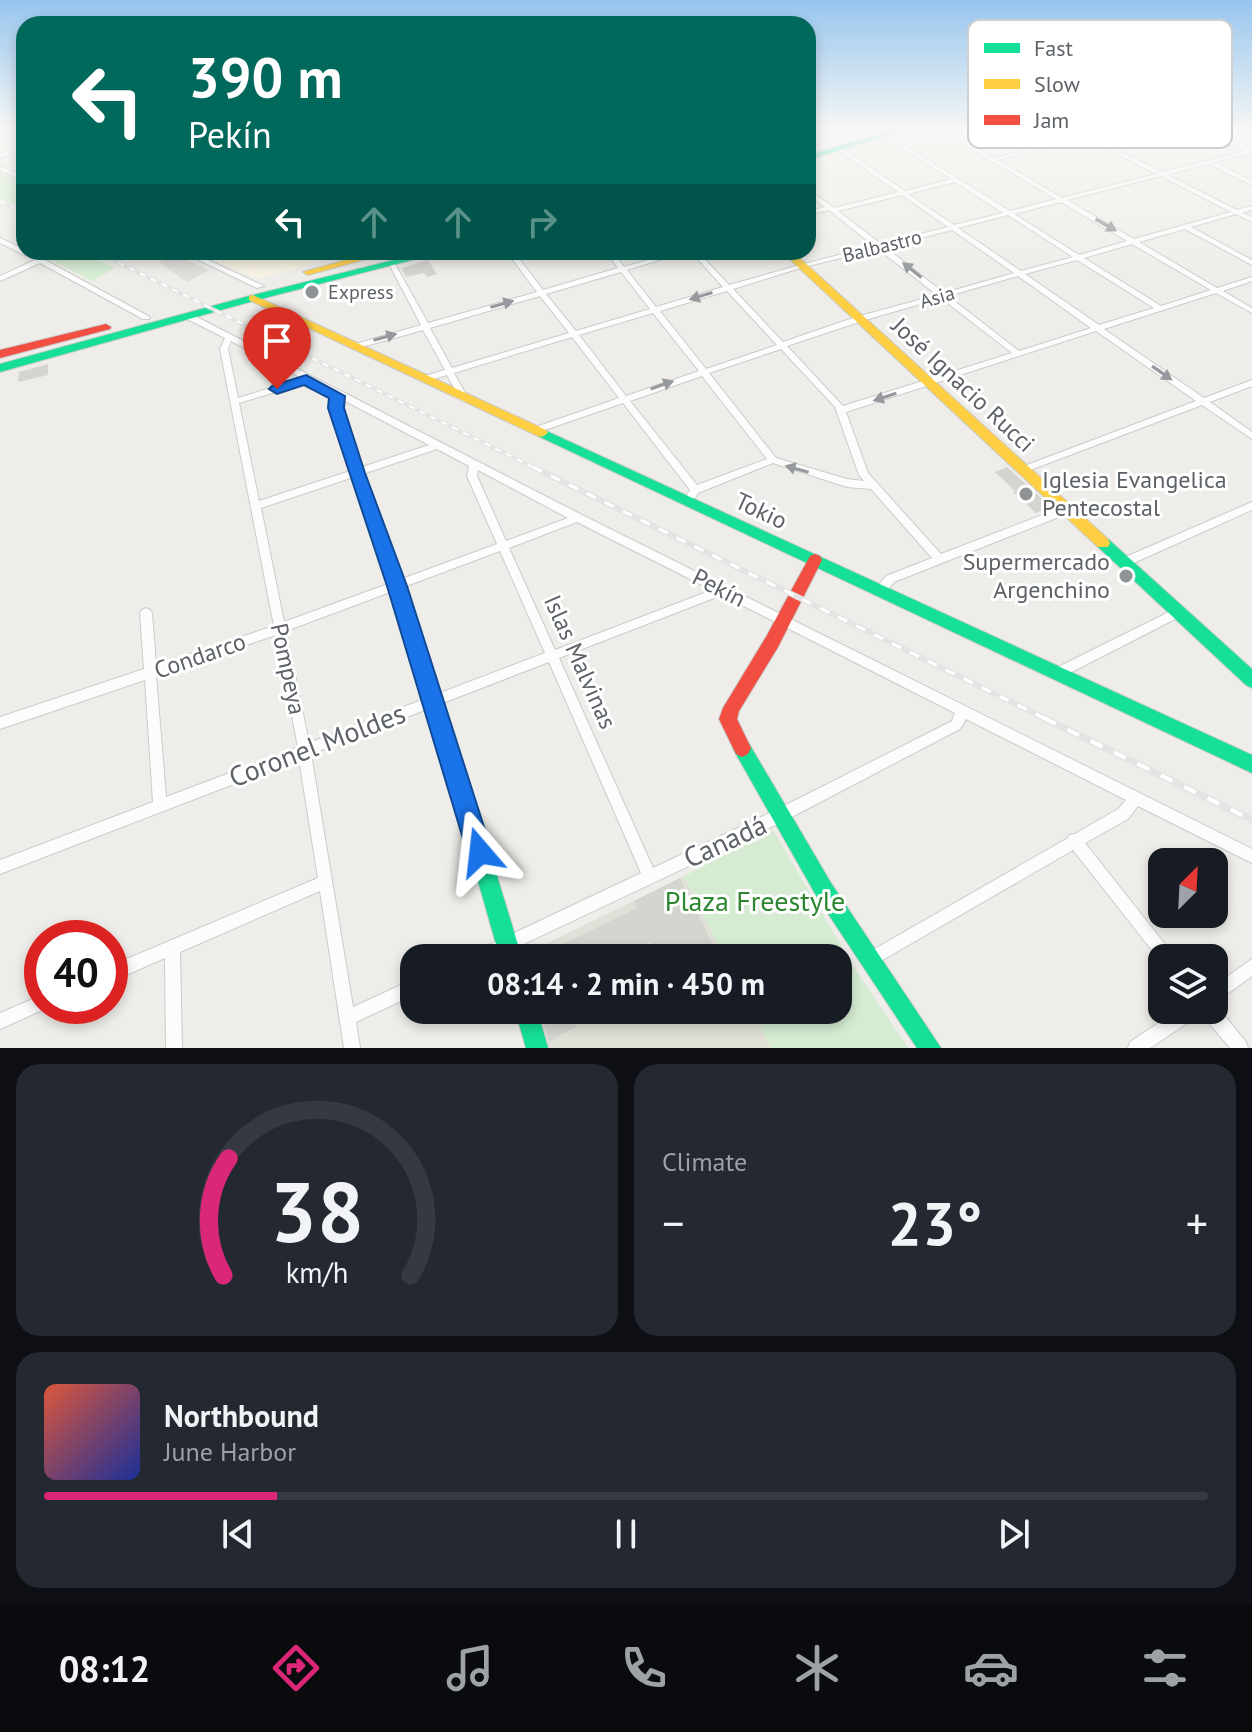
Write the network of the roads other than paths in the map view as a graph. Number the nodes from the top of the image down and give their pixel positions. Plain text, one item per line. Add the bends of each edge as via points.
1 (883, 179) edge
2 (1026, 179) edge
3 (1146, 179) edge
4 (1170, 179) edge
5 (956, 180) joint
6 (903, 193) junction
7 (816, 197) edge
8 (1062, 200) junction
9 (1252, 208) edge
10 (832, 209) junction
11 (816, 212) edge
12 (1237, 212) junction
13 (1009, 214) junction
14 (1252, 220) edge
15 (955, 227) junction
16 (1186, 227) junction
17 (1134, 242) junction
18 (881, 246) junction
19 (1078, 258) junction
20 (41, 260) joint
21 (202, 260) edge
22 (349, 260) edge
23 (381, 260) edge
24 (390, 260) edge
25 (516, 260) edge
26 (616, 260) edge
27 (656, 260) edge
28 (702, 260) edge
29 (796, 260) edge
30 (1252, 263) edge
31 (802, 266) junction
32 (624, 270) junction
33 (1020, 273) junction
34 (0, 279) edge
35 (1252, 279) edge
36 (729, 287) junction
37 (1215, 290) junction
38 (256, 292) junction
39 (541, 293) junction
40 (943, 295) junction
41 (1159, 308) junction
42 (656, 309) junction
43 (1252, 311) edge
44 (188, 316) junction
45 (146, 317) junction
46 (859, 319) junction
47 (427, 325) junction
48 (1098, 328) junction
49 (575, 334) junction
50 (228, 339) junction
51 (783, 344) junction
52 (355, 347) junction
53 (2, 351) edge
54 (1017, 353) junction
55 (0, 368) edge
56 (452, 371) junction
57 (704, 371) junction
58 (424, 379) junction
59 (306, 380) junction
60 (929, 383) junction
61 (1252, 383) edge
62 (337, 396) junction
63 (464, 398) junction
64 (623, 398) junction
65 (1204, 401) junction
66 (234, 402) junction
67 (842, 410) junction
68 (536, 430) junction
69 (1252, 436) edge
70 (436, 446) junction
71 (773, 460) junction
72 (474, 465) junction
73 (1022, 470) junction
74 (357, 473) junction
75 (873, 486) junction
76 (691, 496) junction
77 (256, 506) junction
78 (1252, 506) edge
79 (1066, 510) junction
80 (578, 518) junction
81 (504, 545) junction
82 (939, 559) junction
83 (815, 560) junction
84 (1125, 562) junction
85 (397, 586) junction
86 (724, 590) junction
87 (880, 590) junction
88 (1179, 612) junction
89 (146, 613) dead end
90 (782, 620) junction
91 (279, 629) junction
92 (554, 654) junction
93 (1058, 673) junction
94 (150, 674) junction
95 (1252, 679) edge
96 (434, 700) junction
97 (963, 711) junction
98 (0, 723) edge
99 (304, 748) junction
100 (1252, 764) edge
101 (1136, 797) junction
102 (160, 806) junction
103 (781, 815) junction
104 (1074, 840) junction
105 (1252, 856) edge
106 (0, 867) edge
107 (650, 877) junction
108 (325, 882) junction
109 (507, 944) edge
110 (522, 944) edge
111 (1156, 944) edge
112 (172, 947) junction
113 (869, 960) junction
114 (128, 966) edge
115 (1252, 967) edge
116 (1228, 985) edge
117 (400, 994) edge
118 (24, 1011) edge
119 (348, 1018) junction
120 (0, 1021) edge
121 (530, 1024) edge
122 (1171, 1024) edge
123 (1220, 1024) edge
124 (174, 1048) edge
125 (352, 1048) edge
126 (537, 1048) edge
127 (930, 1048) edge
128 (1136, 1048) edge
129 (1240, 1048) edge

1 - 6 street
2 - 8 street
3 - 8 street, Balbastro
4 - 12 street
5 - 6 street
5 - 13 street
6 - 10 street
6 - 15 street
7 - 10 street
8 - 13 street, Balbastro
8 -> 17 street
9 - 12 street, Asia
10 - 11 street
10 - 18 street
12 - 14 street
12 - 16 street, Asia
13 - 15 street, Balbastro
13 - 19 street
15 - 18 street, Balbastro
15 - 33 street
16 - 17 street, Asia
16 - 30 street
17 - 19 street, Asia
17 - 37 street
18 - 31 street, Balbastro
40 -> 18 street
19 - 33 street, Asia
19 - 41 street
20 - 34 street
20 - 45 street
21 - 38 street, Tokio
22 - 38 main road
23 - 38 main road
24 - 47 street
25 - 39 street
26 - 32 street
27 - 32 street
28 - 36 street
29 - 31 main road, José Ignacio Rucci
31 - 36 street, Balbastro
31 - 46 main road, José Ignacio Rucci
32 - 39 street
32 - 42 street
33 - 40 street, Asia
33 - 48 street
35 - 37 street
36 -> 42 street, Balbastro
36 - 51 street
37 - 41 street
37 - 43 street
38 - 44 main road
38 - 45 main road
38 - 52 main road, Tokio
47 -> 39 street
39 - 49 street
40 - 46 street, Asia
40 - 54 street
41 - 48 street
42 - 49 street, Balbastro
42 - 57 street
44 - 50 street, Pekín
44 - 55 main road
45 - 53 main road
46 - 51 street, Asia
46 - 60 main road, José Ignacio Rucci
52 -> 47 street
47 - 56 street
48 - 54 street
48 -> 65 street
49 - 56 street, Balbastro
49 - 64 street
50 - 59 street, Pekín
50 - 66 street, Pompeya via 224,349
51 - 57 street, Asia
51 - 67 street
52 - 58 main road, Tokio
54 - 60 street
56 - 58 street, Balbastro
56 - 63 street
64 -> 57 street, Asia
57 - 71 street
58 - 63 main road, Tokio
59 - 62 street, Pekín
59 - 66 street
60 -> 67 street
60 - 73 main road, José Ignacio Rucci
61 - 65 street
62 - 70 street, Pekín
62 - 74 main road
63 - 68 main road, Tokio
64 - 68 street, Asia
64 - 76 street
65 - 69 street
65 - 73 street
66 - 77 street, Pompeya
67 - 75 street via 859,466
68 - 76 main road, Tokio
70 - 72 street, Pekín
70 - 74 street
75 -> 71 street
71 - 76 street
72 - 80 street, Pekín
72 - 81 street, Islas Malvinas via 472,476
73 - 79 main road, José Ignacio Rucci
74 - 77 street
74 - 85 main road
75 - 82 street
76 - 83 main road, Tokio
77 - 91 street, Pompeya
78 - 84 street
79 - 82 street
79 - 84 main road, José Ignacio Rucci
80 - 81 street, Condarco
80 - 86 street, Pekín
81 - 85 street, Condarco
81 - 92 street, Islas Malvinas
82 - 87 street via 890,579
83 - 87 main road, Tokio
83 - 90 main road
84 - 88 main road, José Ignacio Rucci
85 - 91 street, Condarco
85 - 96 main road
86 - 90 street, Pekín
86 - 92 street, Coronel Moldes
87 - 93 main road, Tokio
88 - 93 street
88 - 95 main road, José Ignacio Rucci
89 - 94 street
90 - 97 street, Pekín
90 - 103 main road via 728,719 736,742
91 - 94 street, Condarco
91 - 99 street, Pompeya
92 - 96 street, Coronel Moldes
92 - 107 street, Islas Malvinas
93 - 100 main road, Tokio
94 - 98 street, Condarco
94 - 102 street
96 - 99 street, Coronel Moldes
96 - 109 main road
97 - 101 street, Pekín
97 - 103 street, Canadá via 956,725
99 - 102 street, Coronel Moldes
99 - 108 street, Pompeya
101 - 104 street via 1123,814
101 - 105 street, Pekín
102 - 106 street, Coronel Moldes
103 - 107 street, Canadá
103 - 113 main road
104 - 111 street
104 - 113 street
107 - 110 street, Canadá
108 - 112 street
108 - 119 street, Pompeya
112 - 114 street
112 - 124 street
113 - 127 main road
115 - 116 street
117 - 119 street
118 - 120 street
119 - 125 street, Pompeya
121 - 126 main road
122 - 128 street
123 - 129 street

